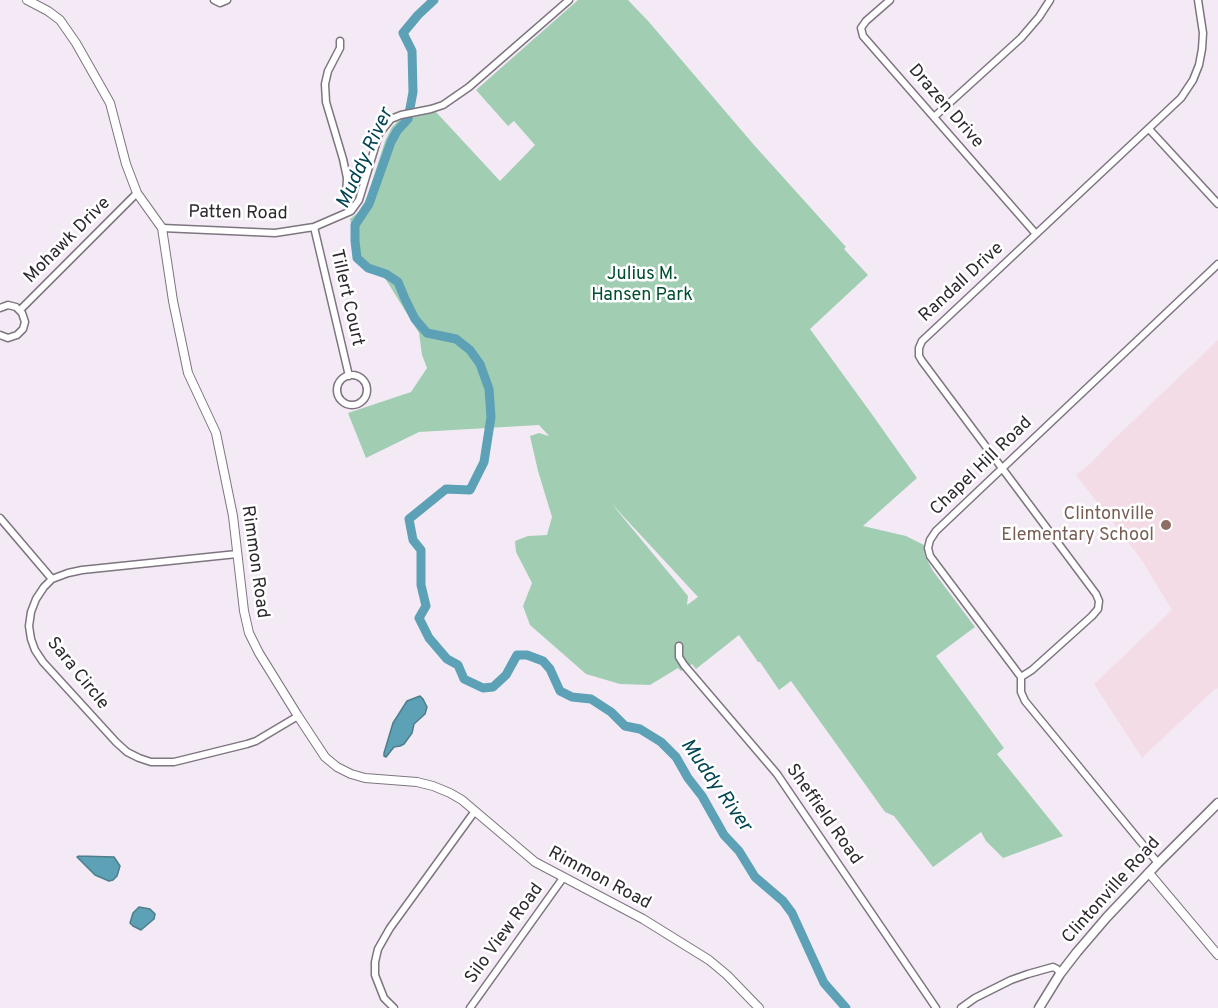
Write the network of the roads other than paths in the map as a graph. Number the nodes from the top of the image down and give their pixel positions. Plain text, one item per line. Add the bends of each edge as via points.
1 (27, 0) edge
2 (214, 0) edge
3 (227, 0) edge
4 (569, 0) edge
5 (890, 0) edge
6 (1050, 0) edge
7 (1198, 0) edge
8 (340, 40) dead end
9 (934, 117) junction
10 (1149, 129) junction
11 (137, 193) junction
12 (1218, 204) edge
13 (351, 211) junction
14 (314, 227) junction
15 (162, 228) junction
16 (1036, 234) junction
17 (1218, 264) edge
18 (0, 308) edge
19 (20, 310) junction
20 (0, 335) edge
21 (349, 375) junction
22 (1002, 468) junction
23 (0, 518) edge
24 (237, 554) junction
25 (52, 579) junction
26 (678, 646) dead end
27 (1021, 678) junction
28 (298, 716) junction
29 (1218, 803) edge
30 (475, 811) junction
31 (1158, 863) junction
32 (1149, 873) junction
33 (563, 878) junction
34 (1218, 955) edge
35 (1060, 974) junction
36 (394, 1008) edge
37 (470, 1008) edge
38 (759, 1008) edge
39 (936, 1008) edge
40 (961, 1008) edge
41 (1039, 1008) edge

1 - 11 street, Rimmon Road via 60,20 76,43 110,103
2 - 3 street
4 - 13 street via 470,87 442,105 391,119 379,134 359,200
5 - 9 street, Drazen Drive via 866,21 861,28 863,36
6 - 9 street via 1021,38
7 - 10 street, Randall Drive via 1202,50 1193,81
8 - 13 street via 325,84 326,102 343,159 346,200
9 - 16 street, Drazen Drive
10 - 12 street
10 - 16 street, Randall Drive
11 - 15 street, Rimmon Road
11 - 19 street, Mohawk Drive
13 - 14 street, Patten Road
14 - 15 street, Patten Road via 275,233
14 - 21 street, Tillert Court
15 - 24 street, Rimmon Road via 172,301 188,373 216,433
16 - 22 street, Randall Drive via 919,348 922,361
17 - 22 street, Chapel Hill Road
18 - 19 street, Mohawk Drive via 11,306
19 - 20 street, Mohawk Drive via 25,320 21,332 10,338
21 - 21 street, Tillert Court via 340,381 337,390 344,403 354,405 362,401 367,388 363,379
22 - 27 street, Chapel Hill Road via 936,531 928,548 930,556
22 - 27 street, Randall Drive via 1099,601 1092,616
23 - 25 street
24 - 25 street via 82,570
24 - 28 street, Rimmon Road via 249,633
25 - 28 street, Sara Circle via 31,612 29,626 35,650 127,752 151,762 174,762 256,741
26 - 39 street, Sheffield Road via 684,665 777,774
27 - 31 street, Chapel Hill Road via 1020,692 1025,701
28 - 30 street, Rimmon Road via 325,757 337,767 365,778 433,786
29 - 31 main road, Clintonville Road
30 - 33 street, Rimmon Road via 535,862
30 - 36 street via 378,949 375,975 384,998
31 - 32 main road, Clintonville Road
32 - 34 street
32 - 35 main road, Clintonville Road
33 - 37 street, Silo View Road
33 - 38 street, Rimmon Road via 643,919 709,960
35 - 40 street via 1047,970 1028,974
35 - 41 main road, Clintonville Road

